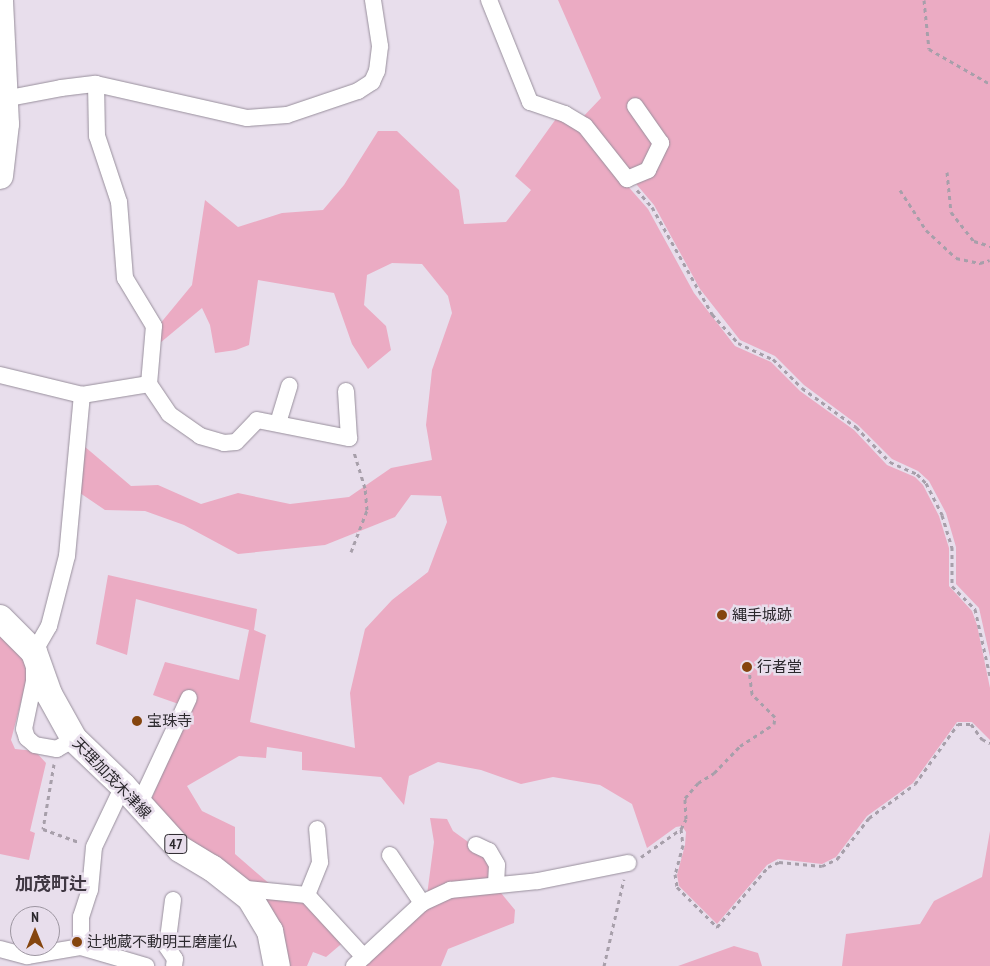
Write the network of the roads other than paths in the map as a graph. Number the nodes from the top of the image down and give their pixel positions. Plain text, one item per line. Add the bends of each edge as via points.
1 (0, 0) edge
2 (373, 0) edge
3 (489, 0) edge
4 (96, 84) junction
5 (634, 106) dead end
6 (3, 116) edge
7 (0, 176) edge
8 (0, 375) edge
9 (149, 384) junction
10 (289, 386) dead end
11 (346, 391) dead end
12 (82, 396) junction
13 (278, 423) junction
14 (0, 618) edge
15 (34, 652) junction
16 (189, 698) dead end
17 (65, 744) junction
18 (131, 796) junction
19 (316, 829) dead end
20 (476, 845) dead end
21 (390, 856) dead end
22 (628, 864) road end
23 (496, 884) junction
24 (237, 888) junction
25 (306, 895) junction
26 (174, 900) dead end
27 (422, 903) junction
28 (81, 946) junction
29 (0, 949) edge
30 (359, 961) edge
31 (146, 966) edge
32 (174, 966) edge
33 (276, 966) edge

1 - 6 main road
2 - 4 street via 380,46 372,82 358,92 287,115 239,116
3 - 5 street via 530,102 565,114 585,126 627,179 648,170 661,144
4 - 6 street via 61,88
4 - 9 street via 97,136 119,202 125,278 154,326
6 - 7 main road
8 - 12 street
9 - 12 street
9 - 13 street via 169,414 200,436 224,443 236,442 257,420
10 - 13 street
11 - 13 street via 349,438
12 - 15 street via 67,556 50,626
14 - 15 main road, 天理加茂木津線 / 47 via 26,640
15 - 17 main road, 天理加茂木津線 / 47
15 - 17 street via 34,681 25,733 35,745
16 - 18 street
17 - 18 main road, 天理加茂木津線 / 47
18 - 24 main road, 天理加茂木津線 / 47 via 180,849
18 - 28 street via 94,847 90,890 81,917
19 - 25 street via 320,862
20 - 23 street via 489,851 497,865
21 - 27 street
22 - 23 street via 538,881
23 - 27 street via 450,890
24 - 25 street
24 - 33 main road, 天理加茂木津線 / 47 via 262,914 275,947
25 - 30 street
26 - 32 street via 167,946 175,959
27 - 30 street
28 - 29 street via 53,954 27,956
28 - 31 street

